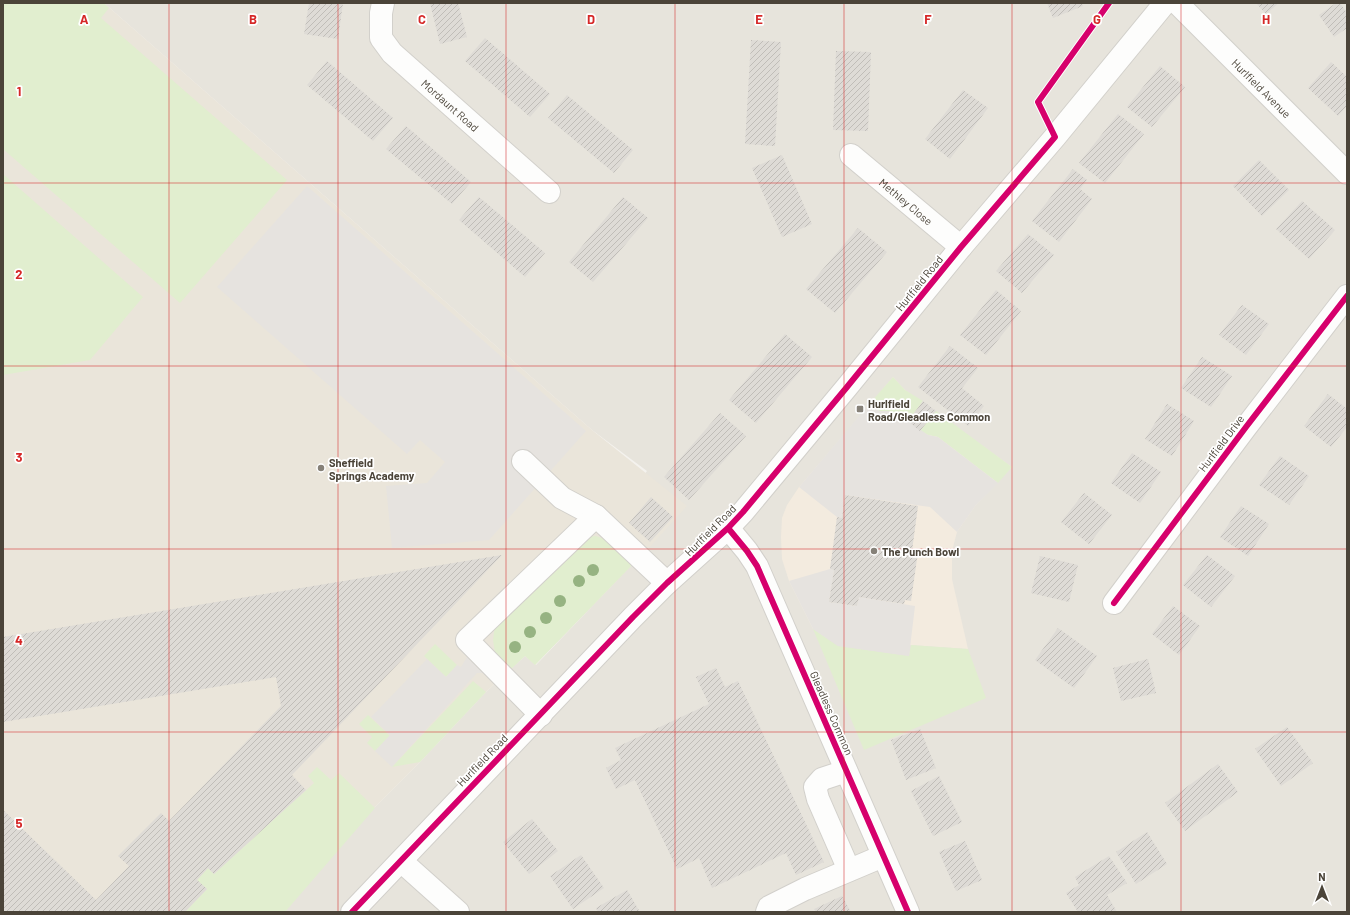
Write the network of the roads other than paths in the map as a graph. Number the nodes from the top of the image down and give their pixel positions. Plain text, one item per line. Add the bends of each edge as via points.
1 (383, 3) edge
2 (1165, 3) edge
3 (1178, 3) edge
4 (851, 155) dead end
5 (1347, 173) edge
6 (550, 192) dead end
7 (961, 247) junction
8 (1347, 296) edge
9 (523, 461) dead end
10 (596, 516) junction
11 (728, 528) junction
12 (667, 583) junction
13 (1114, 603) dead end
14 (541, 715) junction
15 (846, 771) junction
16 (883, 856) junction
17 (401, 861) junction
18 (849, 870) junction
19 (352, 912) edge
20 (458, 912) edge
21 (767, 912) edge
22 (908, 912) edge

1 - 6 street, Mordaunt Road via 381,38 392,53
2 - 7 street, Hurlfield Road
3 - 5 street, Hurlfield Avenue
4 - 7 street, Methley Close
7 - 11 street, Hurlfield Road
8 - 13 street, Hurlfield Drive
9 - 10 street via 562,498
10 - 12 street
10 - 14 street via 467,640
11 - 12 street, Hurlfield Road
11 - 15 street, Gleadless Common via 757,566
12 - 14 street, Hurlfield Road
14 - 17 street, Hurlfield Road via 490,765
15 - 16 street, Gleadless Common
15 - 18 street via 822,779 815,787
16 - 18 street
16 - 22 street, Gleadless Common
17 - 19 street, Hurlfield Road
17 - 20 street
18 - 21 street via 769,907

